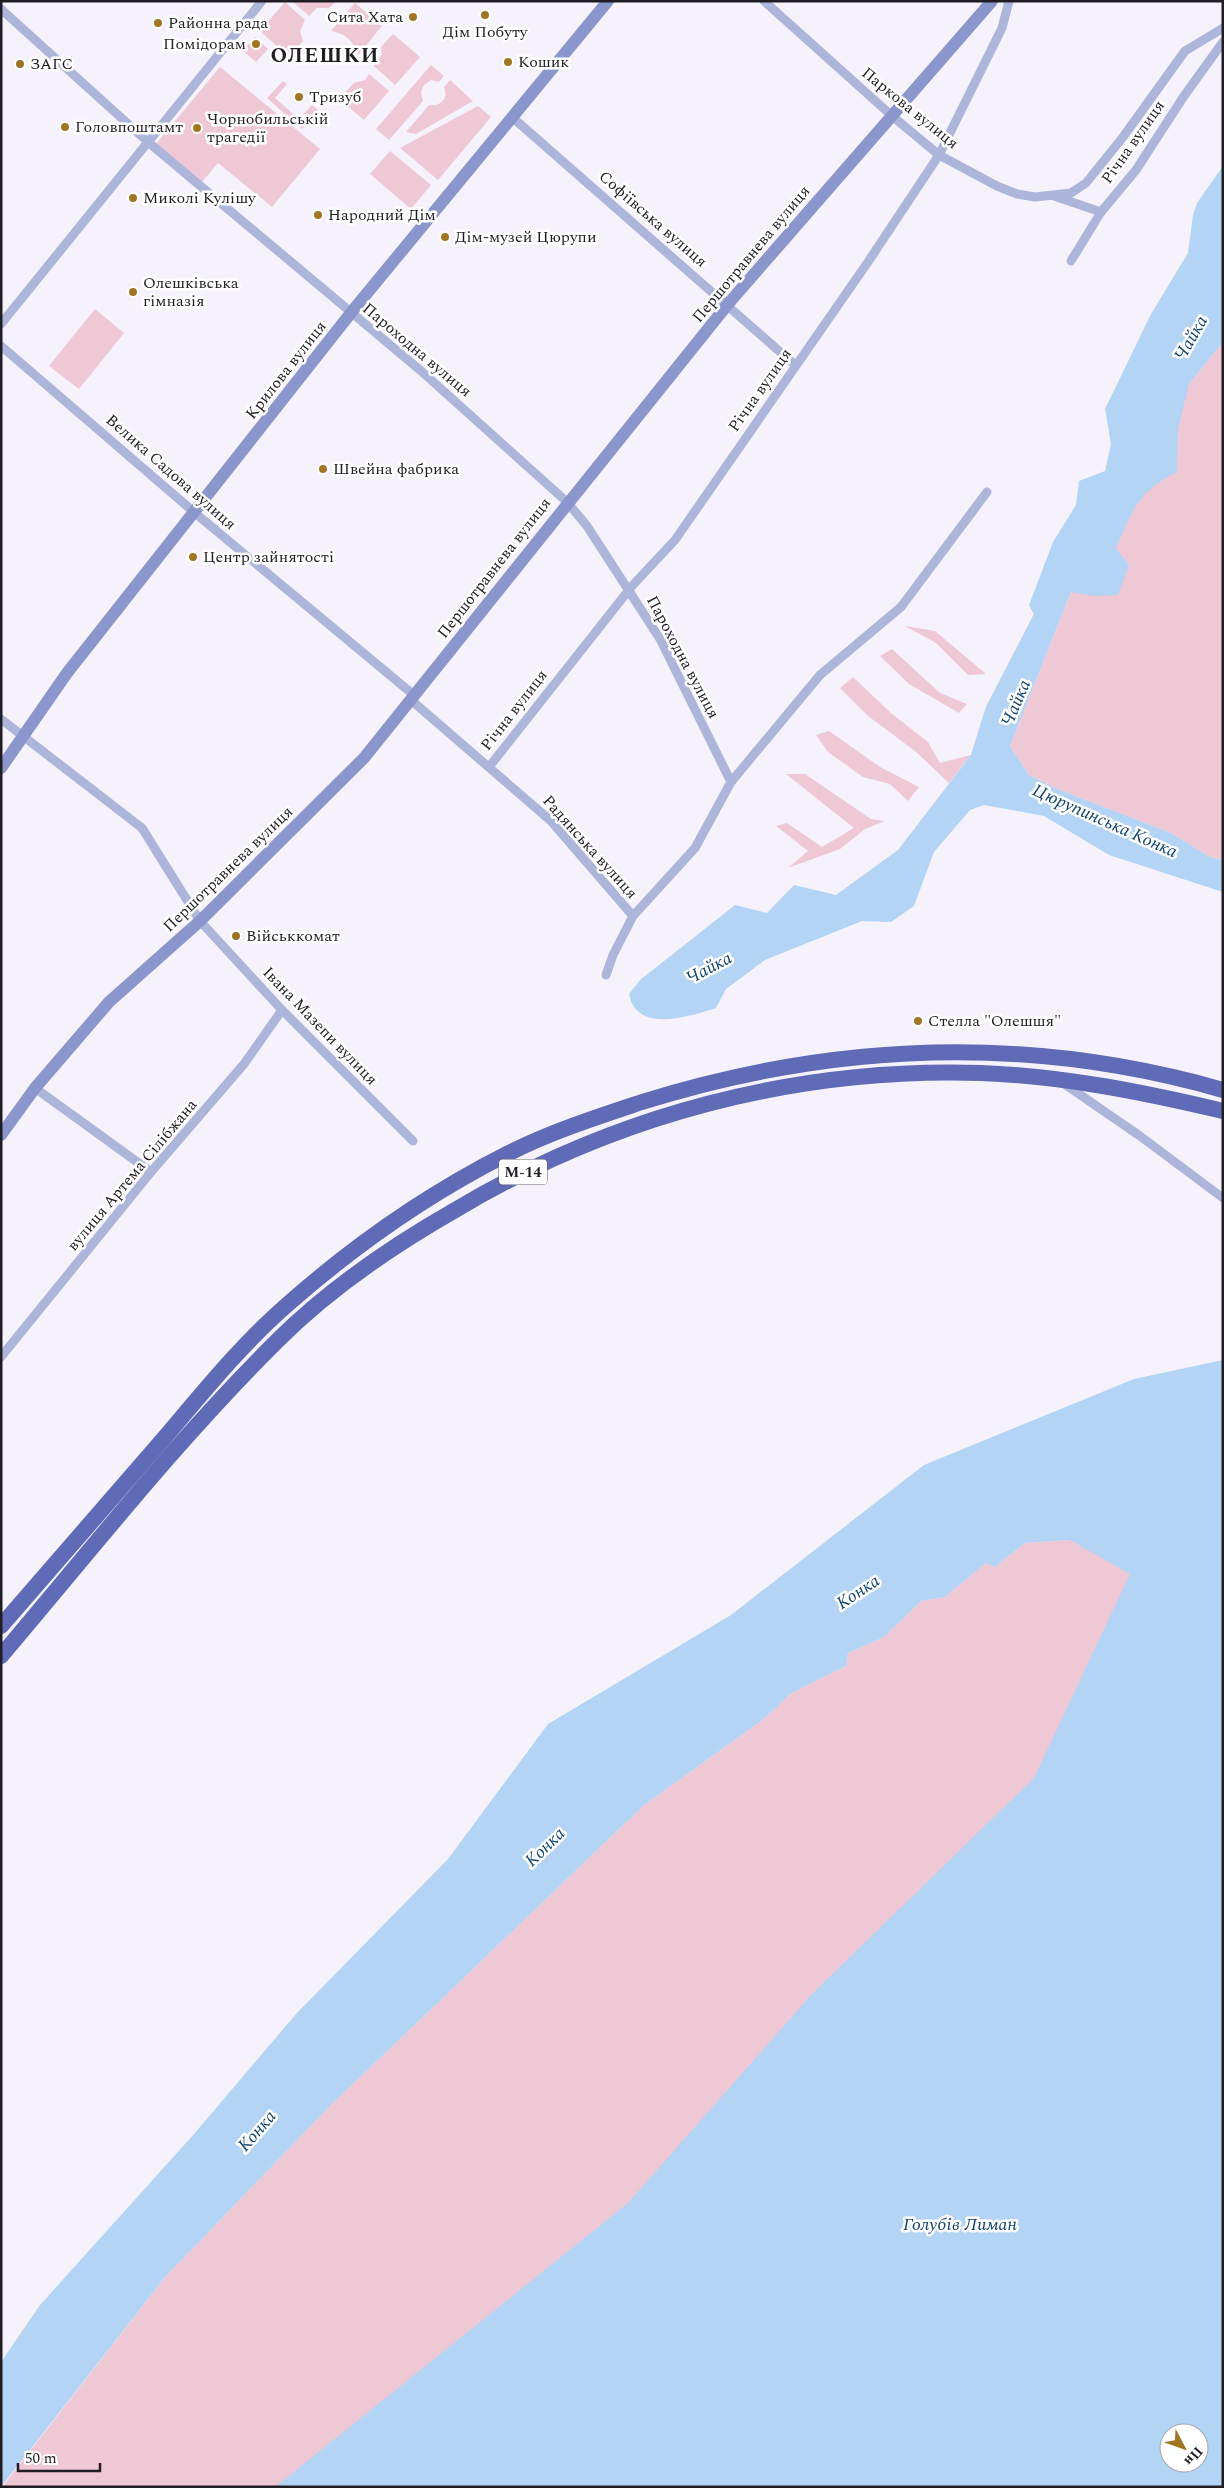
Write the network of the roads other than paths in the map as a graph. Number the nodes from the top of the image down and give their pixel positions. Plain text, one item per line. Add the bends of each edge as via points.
1 (262, 1) edge
2 (608, 1) edge
3 (764, 1) edge
4 (992, 1) edge
5 (1009, 1) edge
6 (1, 9) edge
7 (1223, 28) edge
8 (1223, 42) edge
9 (891, 116) junction
10 (512, 117) junction
11 (148, 142) junction
12 (939, 155) junction
13 (1053, 196) junction
14 (1101, 212) junction
15 (1071, 261) dead end
16 (728, 304) junction
17 (351, 313) junction
18 (1, 324) edge
19 (1, 346) edge
20 (795, 364) junction
21 (987, 492) dead end
22 (567, 502) junction
23 (195, 513) junction
24 (629, 589) junction
25 (413, 698) junction
26 (1, 719) edge
27 (23, 735) junction
28 (489, 766) junction
29 (1, 768) edge
30 (731, 782) junction
31 (633, 916) junction
32 (200, 921) junction
33 (606, 975) dead end
34 (282, 1010) junction
35 (1059, 1080) junction
36 (35, 1088) junction
37 (1223, 1090) edge
38 (1223, 1111) edge
39 (1, 1135) edge
40 (413, 1141) dead end
41 (151, 1172) junction
42 (1223, 1198) edge
43 (1, 1357) edge
44 (1, 1626) edge
45 (1, 1656) edge

1 - 11 street
2 - 10 street, Крилова вулиця
3 - 9 street, Паркова вулиця
4 - 9 street, Першотравнева вулиця
5 - 12 street, Річна вулиця via 1002,28
6 - 11 street, Пароходна вулиця
7 - 13 street, Паркова вулиця via 1185,51 1086,183 1071,193
8 - 14 street, Річна вулиця via 1136,170
9 - 12 street, Паркова вулиця
9 - 16 street, Першотравнева вулиця
10 - 16 street, Софіївська вулиця
10 - 17 street, Крилова вулиця
11 - 17 street, Пароходна вулиця
11 - 18 street
12 - 13 street, Паркова вулиця via 1017,194
12 - 20 street, Річна вулиця
13 - 14 street
14 - 15 street, Річна вулиця
16 - 20 street, Софіївська вулиця
16 - 22 street, Першотравнева вулиця
17 - 22 street, Пароходна вулиця via 420,370
17 - 23 street, Крилова вулиця
19 - 23 street, Велика Садова вулиця
20 - 24 street, Річна вулиця via 675,540
21 - 30 street via 901,607 820,675
22 - 24 street, Пароходна вулиця
22 - 25 street, Першотравнева вулиця
23 - 25 street, Велика Садова вулиця
23 - 27 street, Крилова вулиця via 67,673
24 - 28 street, Річна вулиця
24 - 30 street, Пароходна вулиця via 660,639
25 - 28 street, Радянська вулиця
25 - 32 street, Першотравнева вулиця via 364,758
26 - 27 street, Івана Мазепи вулиця
27 - 29 street, Крилова вулиця
27 - 32 street, Івана Мазепи вулиця via 142,828
28 - 31 street, Радянська вулиця via 551,820
30 - 31 street via 695,848
31 - 33 street
32 - 34 street, Івана Мазепи вулиця
32 - 36 street, Першотравнева вулиця via 109,1002
34 - 40 street, Івана Мазепи вулиця
34 - 41 street, вулиця Артема Сілібжана via 244,1064
35 - 38 highway, М-14 via 1166,1097
35 - 42 street
35 - 45 highway, М-14 via 980,1073 872,1076 786,1086 622,1129 541,1163 471,1200 396,1244 334,1290 278,1339 192,1432
36 - 39 street, Першотравнева вулиця
36 - 41 street
37 - 44 highway, М-14 via 1140,1069 1040,1055 989,1051 882,1054 792,1065 697,1085 597,1116 510,1152 398,1217 287,1305 235,1356
41 - 43 street, вулиця Артема Сілібжана

